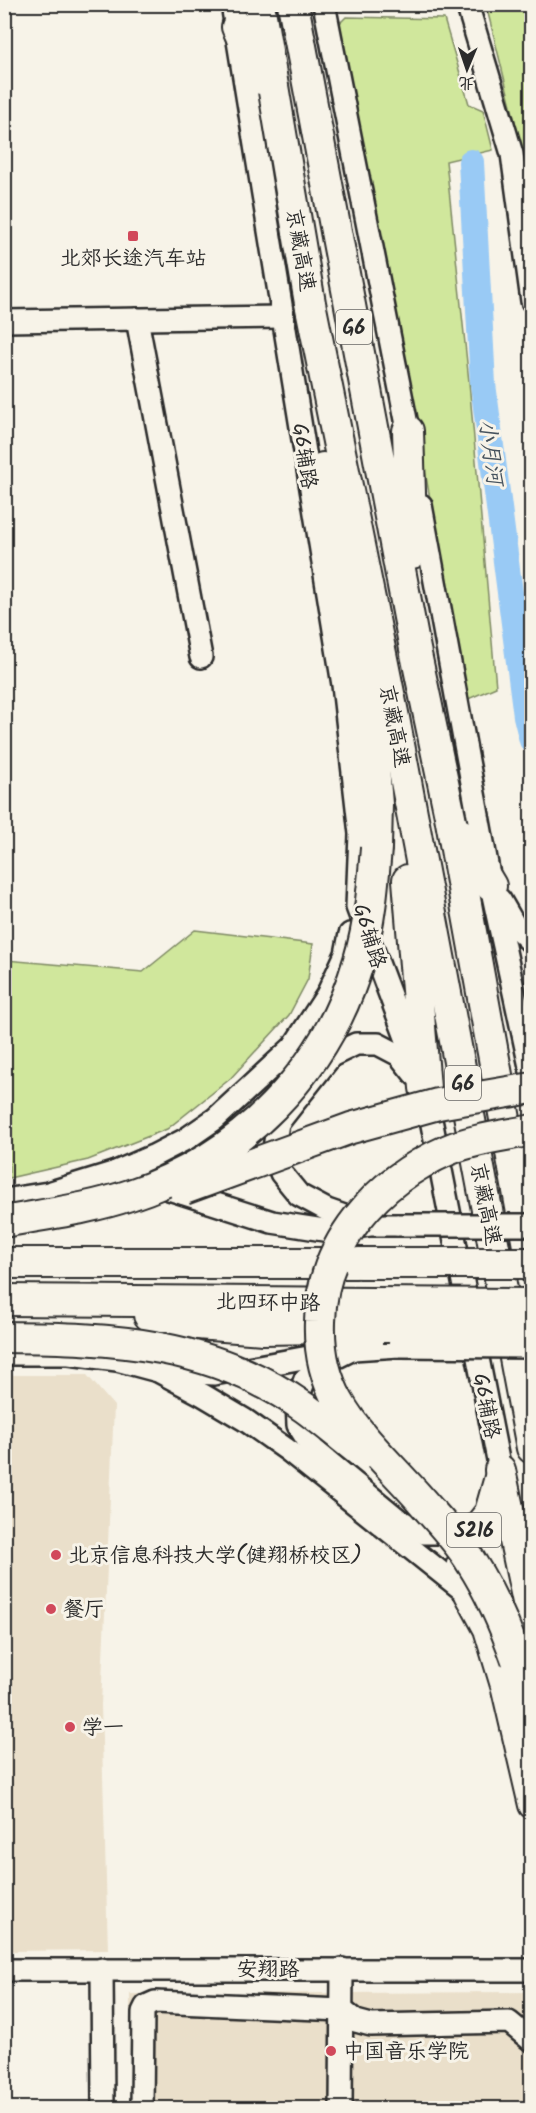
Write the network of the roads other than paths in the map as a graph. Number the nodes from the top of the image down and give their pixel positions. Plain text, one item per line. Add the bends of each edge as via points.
1 (259, 4) edge
2 (293, 4) edge
3 (324, 4) edge
4 (467, 4) edge
5 (234, 16) edge
6 (278, 115) junction
7 (531, 301) edge
8 (310, 303) junction
9 (282, 317) junction
10 (137, 319) junction
11 (4, 321) edge
12 (408, 431) junction
13 (415, 649) junction
14 (201, 657) dead end
15 (394, 718) junction
16 (450, 816) junction
17 (491, 886) junction
18 (357, 907) junction
19 (531, 943) edge
20 (531, 1073) edge
21 (425, 1088) junction
22 (531, 1088) edge
23 (531, 1130) edge
24 (116, 1172) junction
25 (4, 1200) edge
26 (4, 1223) edge
27 (370, 1225) junction
28 (531, 1225) edge
29 (4, 1263) edge
30 (531, 1263) edge
31 (531, 1268) edge
32 (4, 1300) edge
33 (531, 1304) edge
34 (384, 1325) junction
35 (531, 1327) edge
36 (4, 1336) edge
37 (531, 1347) edge
38 (353, 1349) junction
39 (4, 1354) edge
40 (158, 1371) junction
41 (531, 1448) edge
42 (500, 1470) junction
43 (421, 1500) junction
44 (461, 1533) junction
45 (468, 1594) junction
46 (531, 1621) edge
47 (531, 1715) edge
48 (531, 1805) edge
49 (102, 1969) junction
50 (4, 1970) edge
51 (342, 1970) junction
52 (531, 1970) edge
53 (342, 2010) junction
54 (531, 2042) edge
55 (103, 2109) edge
56 (142, 2109) edge
57 (341, 2109) edge

1 - 6 highway, 京藏高速 / G6
2 - 13 highway, 京藏高速 / G6
3 - 12 street
4 - 7 street via 512,154
5 - 6 highway
5 - 9 street, G6辅路
6 - 8 highway, 京藏高速 / G6
8 - 15 highway, 京藏高速 / G6
8 - 26 highway, bridge via 322,460 378,804 371,909 359,961 323,1044 259,1121 227,1148 189,1171 129,1196
9 - 10 street
9 - 18 street, G6辅路 via 343,685 360,834
10 - 11 street
10 - 14 street
12 - 13 highway
12 - 17 street
13 - 16 highway, 京藏高速 / G6
15 - 21 highway
15 - 41 highway, 京藏高速 / G6
16 - 17 highway
16 - 31 highway, 京藏高速 / G6
17 - 19 street via 515,926
17 - 20 street
18 - 21 street, G6辅路
18 - 24 street via 346,954 327,995 293,1047 215,1119 186,1139
21 - 27 street via 399,1055 378,1044 356,1044 331,1056 278,1123 274,1148 281,1173 299,1195
21 - 42 street, G6辅路
22 - 26 highway, bridge via 438,1104 351,1128 121,1210 53,1221
23 - 43 highway, bridge via 448,1150 388,1186 353,1223 329,1267 322,1291 319,1341 329,1383 352,1423
24 - 25 street via 48,1193
24 - 27 street via 272,1222 330,1231
27 - 28 street, bridge
29 - 30 highway, 北四环中路, bridge
32 - 34 highway, 北四环中路 via 75,1300
33 - 34 highway, 北四环中路, bridge
34 - 35 highway, bridge
34 - 37 street, bridge
34 - 38 street
36 - 43 highway, bridge via 127,1341 221,1364 304,1407
38 - 40 street via 214,1374
38 - 44 street via 323,1364 305,1379 297,1401 298,1425 313,1449 399,1520 424,1533
39 - 40 street via 69,1354 117,1360
40 - 45 street via 254,1426
42 - 44 main road, G6辅路 / S216 via 488,1512
42 - 46 highway
43 - 44 highway, bridge
44 - 45 main road, G6辅路 / S216 via 460,1564
44 - 47 highway, bridge via 518,1660
45 - 48 main road, G6辅路 / S216 via 487,1629 505,1689
49 - 50 street, 安翔路
49 - 51 street, 安翔路
49 - 55 street
51 - 52 street, 安翔路
51 - 53 street
53 - 54 street via 356,2021 371,2025 509,2022
53 - 56 street via 155,2002 146,2006
53 - 57 street

